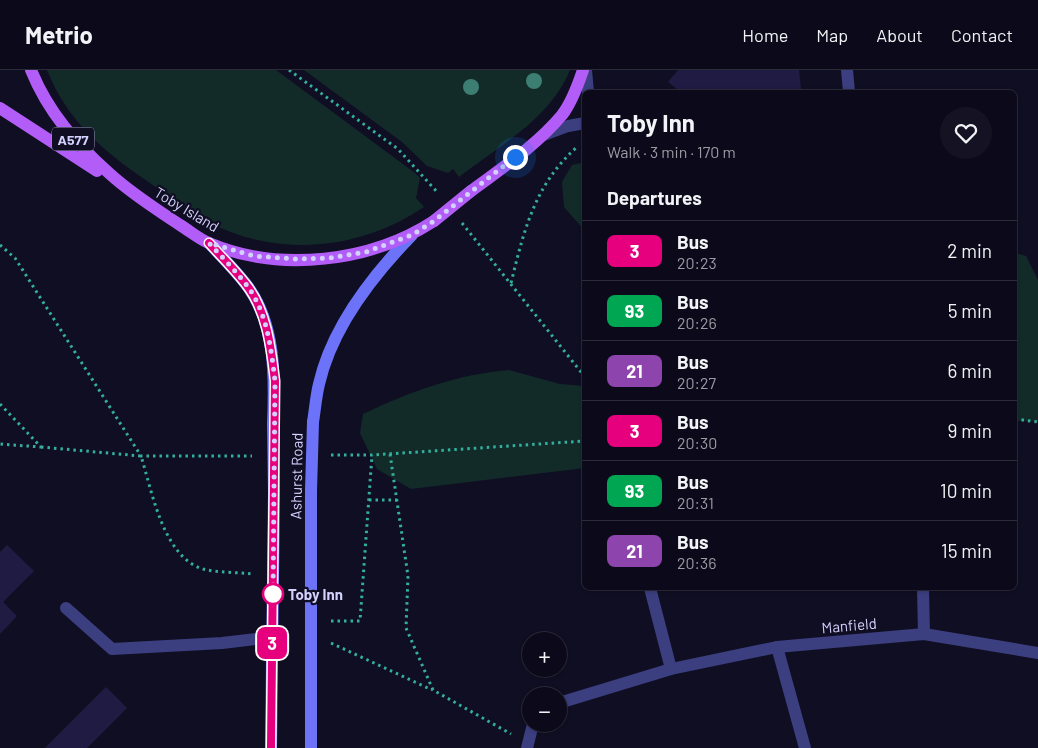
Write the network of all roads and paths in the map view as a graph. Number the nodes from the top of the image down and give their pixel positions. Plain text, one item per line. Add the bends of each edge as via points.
1 (31, 70) edge
2 (585, 70) edge
3 (847, 70) edge
4 (588, 90) edge
5 (849, 90) edge
6 (0, 108) edge
7 (582, 124) edge
8 (544, 134) junction
9 (579, 145) dead end
10 (132, 194) junction
11 (412, 235) junction
12 (209, 243) junction
13 (510, 283) dead end
14 (0, 404) edge
15 (1017, 419) edge
16 (1038, 422) edge
17 (0, 444) edge
18 (41, 447) junction
19 (390, 454) dead end
20 (372, 455) dead end
21 (369, 500) junction
22 (397, 500) junction
23 (273, 576) junction
24 (651, 590) edge
25 (923, 590) edge
26 (66, 608) dead end
27 (311, 620) junction
28 (924, 634) junction
29 (272, 637) junction
30 (777, 647) junction
31 (1038, 652) edge
32 (353, 653) dead end
33 (671, 669) junction
34 (433, 690) junction
35 (567, 701) edge
36 (531, 732) edge
37 (527, 746) edge
38 (271, 748) edge
39 (311, 748) edge
40 (805, 748) edge

1 - 10 main road, Toby Island / A577 via 50,109 79,146
2 - 4 street
2 - 8 main road, Toby Island / A577 via 563,114
3 - 5 street
6 - 10 main road, A577
7 - 8 street
8 - 11 main road, Toby Island / A577, bridge
9 - 13 path via 560,162 542,189 525,225
10 - 12 main road, Toby Island / A577
11 - 12 main road, Toby Island / A577 via 366,252 330,258 254,256
11 - 27 street, Ashurst Road, bridge via 395,252 345,319 319,384 313,422
12 - 23 street, Ashurst Road, bridge via 246,284 262,314 271,348
14 - 18 path
15 - 16 path
17 - 18 path
18 - 23 path via 141,456 167,536 183,559 203,569
19 - 22 path
20 - 21 path
21 - 22 path
21 - 27 path via 360,621
22 - 34 path via 408,576 406,628
23 - 29 street, Ashurst Road
24 - 33 street
25 - 28 street
26 - 29 street via 112,649
27 - 39 street, Ashurst Road
28 - 30 street, Manfield
28 - 31 street, Manfield
29 - 38 street, Ashurst Road
30 - 33 street, Manfield
30 - 40 street
32 - 34 path
33 - 35 street, Manfield
34 - 37 path
36 - 37 street

